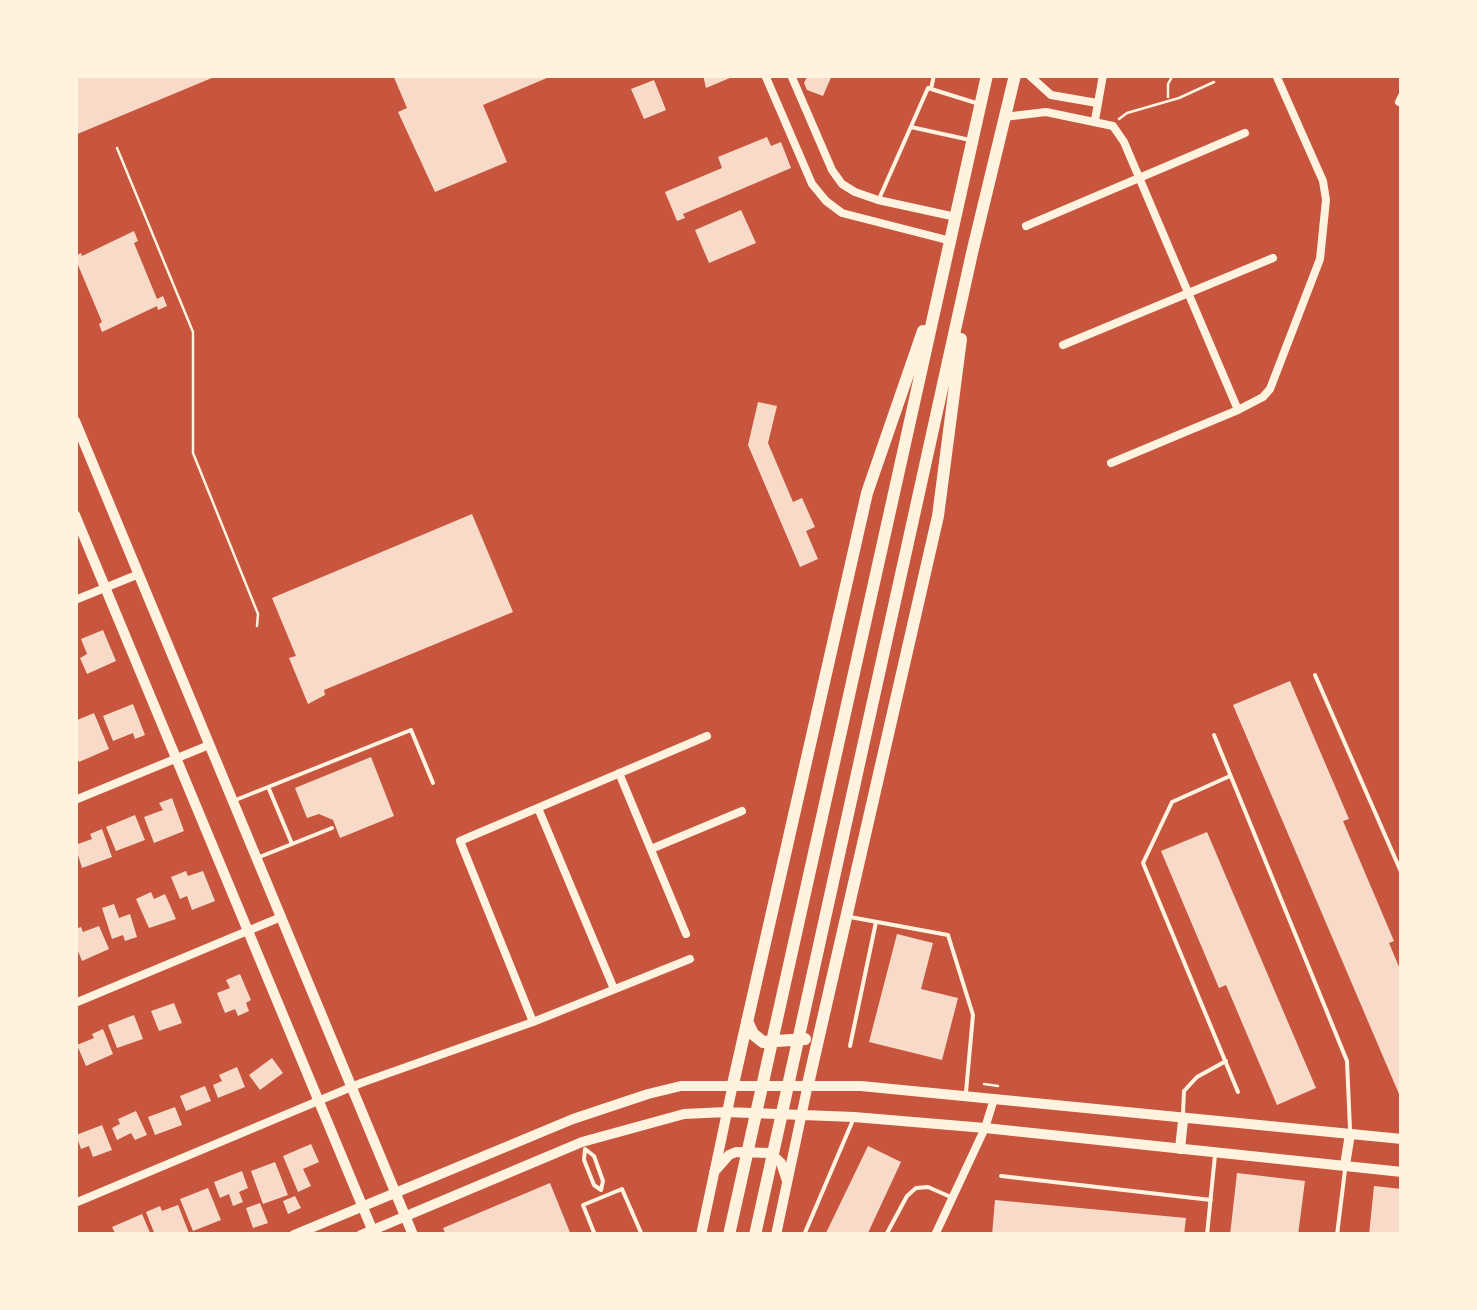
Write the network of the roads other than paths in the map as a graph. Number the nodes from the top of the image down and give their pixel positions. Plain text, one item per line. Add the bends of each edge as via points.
1 (765, 75) edge
2 (791, 75) edge
3 (934, 75) edge
4 (987, 75) edge
5 (1015, 75) edge
6 (1028, 75) edge
7 (1102, 75) edge
8 (1276, 75) edge
9 (930, 89) junction
10 (1062, 96) junction
11 (1097, 103) junction
12 (980, 104) junction
13 (1060, 115) junction
14 (1004, 116) junction
15 (1095, 120) junction
16 (911, 127) junction
17 (1244, 133) dead end
18 (817, 136) junction
19 (972, 141) junction
20 (795, 145) junction
21 (1139, 178) junction
22 (878, 200) junction
23 (956, 218) junction
24 (1026, 226) dead end
25 (950, 241) junction
26 (972, 252) junction
27 (1273, 258) dead end
28 (944, 273) junction
29 (1188, 293) junction
30 (1063, 345) dead end
31 (1238, 410) junction
32 (75, 421) edge
33 (1112, 463) dead end
34 (75, 515) edge
35 (139, 574) junction
36 (105, 588) junction
37 (75, 600) edge
38 (1316, 675) dead end
39 (1214, 735) dead end
40 (707, 736) dead end
41 (210, 745) junction
42 (176, 758) junction
43 (619, 773) junction
44 (1230, 776) junction
45 (433, 782) dead end
46 (268, 788) junction
47 (75, 800) edge
48 (233, 802) junction
49 (538, 808) junction
50 (742, 811) dead end
51 (332, 828) dead end
52 (292, 844) junction
53 (651, 849) junction
54 (257, 858) junction
55 (1402, 874) edge
56 (846, 916) junction
57 (281, 917) junction
58 (876, 922) junction
59 (248, 930) junction
60 (686, 934) dead end
61 (690, 959) dead end
62 (614, 990) junction
63 (75, 1003) edge
64 (746, 1018) junction
65 (533, 1022) junction
66 (821, 1029) junction
67 (850, 1046) dead end
68 (1226, 1060) junction
69 (733, 1084) junction
70 (808, 1084) junction
71 (352, 1087) junction
72 (1238, 1092) dead end
73 (965, 1096) junction
74 (994, 1099) junction
75 (318, 1100) junction
76 (726, 1112) junction
77 (802, 1114) junction
78 (854, 1117) junction
79 (573, 1120) junction
80 (1183, 1120) junction
81 (985, 1128) junction
82 (1350, 1134) junction
83 (1402, 1139) edge
84 (584, 1146) junction
85 (1180, 1150) junction
86 (1215, 1153) junction
87 (1345, 1166) junction
88 (1402, 1172) edge
89 (714, 1173) junction
90 (1002, 1176) dead end
91 (788, 1182) junction
92 (396, 1192) junction
93 (602, 1193) junction
94 (952, 1198) junction
95 (1211, 1200) junction
96 (75, 1203) edge
97 (362, 1206) junction
98 (406, 1217) junction
99 (369, 1234) edge
100 (294, 1235) edge
101 (414, 1235) edge
102 (595, 1235) edge
103 (642, 1235) edge
104 (701, 1235) edge
105 (729, 1235) edge
106 (755, 1235) edge
107 (776, 1235) edge
108 (804, 1235) edge
109 (886, 1235) edge
110 (936, 1235) edge
111 (1207, 1235) edge
112 (1337, 1235) edge

1 - 20 street
2 - 18 street
3 - 9 lane
4 - 12 highway
5 - 14 highway
6 - 10 street
7 - 11 street
8 - 31 street via 1323,181 1325,231 1270,389
9 - 12 lane
9 - 16 lane
10 - 11 street
10 - 13 street
11 - 15 street
12 - 19 highway
13 - 14 street
13 - 15 street
14 - 26 highway
15 - 21 street via 1113,126
16 - 19 lane
16 - 22 lane
17 - 21 street
18 - 20 street
18 - 22 street via 842,184
19 - 23 highway
20 - 25 street via 812,184 842,213
21 - 24 street
21 - 29 street
22 - 23 street
23 - 25 highway
25 - 28 highway
26 - 56 highway via 938,516
26 - 106 highway
27 - 29 street
28 - 64 highway via 866,493
28 - 105 highway
29 - 30 street
29 - 31 street
31 - 33 street
32 - 35 main road
34 - 36 main road
35 - 36 street
35 - 41 main road
36 - 37 street
36 - 42 main road
38 - 55 lane
39 - 44 lane
40 - 43 street
41 - 42 street
41 - 48 main road
42 - 47 street
42 - 59 main road
43 - 49 street
43 - 53 street
44 - 68 lane via 1172,802 1142,862
44 - 82 lane via 1347,1062
45 - 46 lane via 411,730
46 - 48 lane
46 - 52 lane
48 - 54 main road
49 - 62 street
49 - 65 street via 460,841
50 - 53 street
51 - 52 lane
52 - 54 lane
53 - 60 street
54 - 57 main road
56 - 58 lane
56 - 66 highway
57 - 59 street
57 - 71 main road
58 - 67 lane
58 - 73 lane via 948,935 973,1015
59 - 63 street
59 - 75 main road
61 - 62 street
62 - 65 street
64 - 66 highway via 763,1042 804,1040
64 - 69 highway
65 - 71 street
66 - 70 highway
68 - 72 lane
68 - 80 lane via 1184,1090
69 - 70 main road
69 - 76 main road
69 - 79 main road via 664,1090
70 - 73 main road
70 - 77 main road
71 - 75 street
71 - 92 main road
73 - 74 main road
74 - 80 main road
74 - 81 street
75 - 96 street
75 - 97 main road
76 - 77 main road
76 - 84 main road via 684,1114
76 - 89 main road
77 - 78 main road
77 - 91 main road
78 - 81 main road
78 - 108 lane
79 - 84 main road
79 - 92 main road
80 - 82 main road
80 - 85 main road
81 - 85 main road
81 - 94 street
82 - 83 main road
82 - 87 main road
84 - 93 lane via 584,1160
84 - 93 lane via 594,1156
84 - 98 main road
85 - 86 main road
86 - 87 main road
86 - 95 lane
87 - 88 main road
87 - 112 lane
89 - 91 main road via 729,1154 770,1153
89 - 104 main road
90 - 95 lane
91 - 107 main road
92 - 97 main road
92 - 98 main road
93 - 102 lane via 583,1205
93 - 103 lane via 622,1189
94 - 109 lane via 916,1188
94 - 110 street
95 - 111 lane
97 - 99 main road
97 - 100 main road
98 - 99 main road
98 - 101 main road

